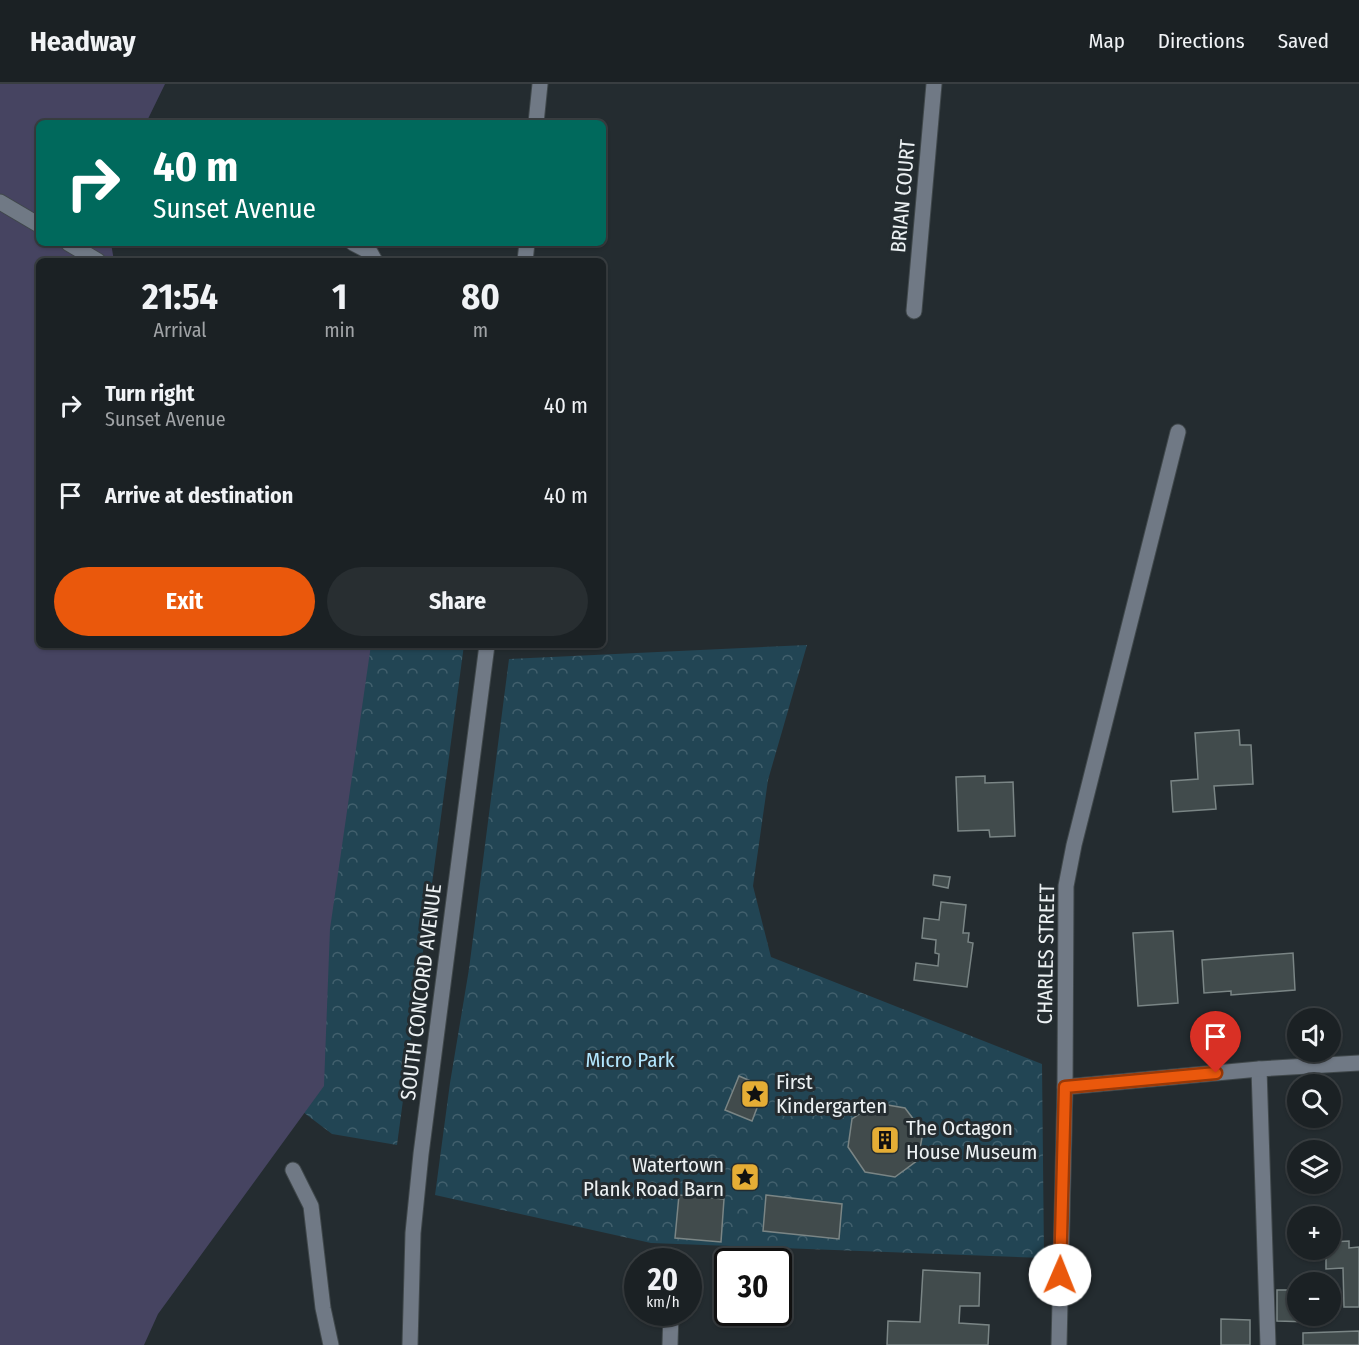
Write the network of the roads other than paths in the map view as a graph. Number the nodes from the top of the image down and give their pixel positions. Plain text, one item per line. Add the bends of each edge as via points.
1 (540, 84) edge
2 (934, 84) edge
3 (536, 120) edge
4 (0, 202) edge
5 (36, 223) edge
6 (73, 246) edge
7 (359, 246) edge
8 (93, 258) edge
9 (373, 258) edge
10 (914, 311) dead end
11 (1178, 432) dead end
12 (487, 648) edge
13 (1359, 1063) edge
14 (1259, 1069) junction
15 (1065, 1087) junction
16 (292, 1170) dead end
17 (671, 1326) edge
18 (331, 1345) edge
19 (410, 1345) edge
20 (670, 1345) edge
21 (1059, 1345) edge
22 (1268, 1345) edge

1 - 3 street
2 - 10 street, BRIAN COURT
4 - 5 street
6 - 8 street
7 - 9 street
11 - 15 street, CHARLES STREET via 1066,886
12 - 19 street, SOUTH CONCORD AVENUE via 421,1154
13 - 14 street
14 - 15 street
14 - 22 street
15 - 21 street, CHARLES STREET
16 - 18 street via 311,1206
17 - 20 street

